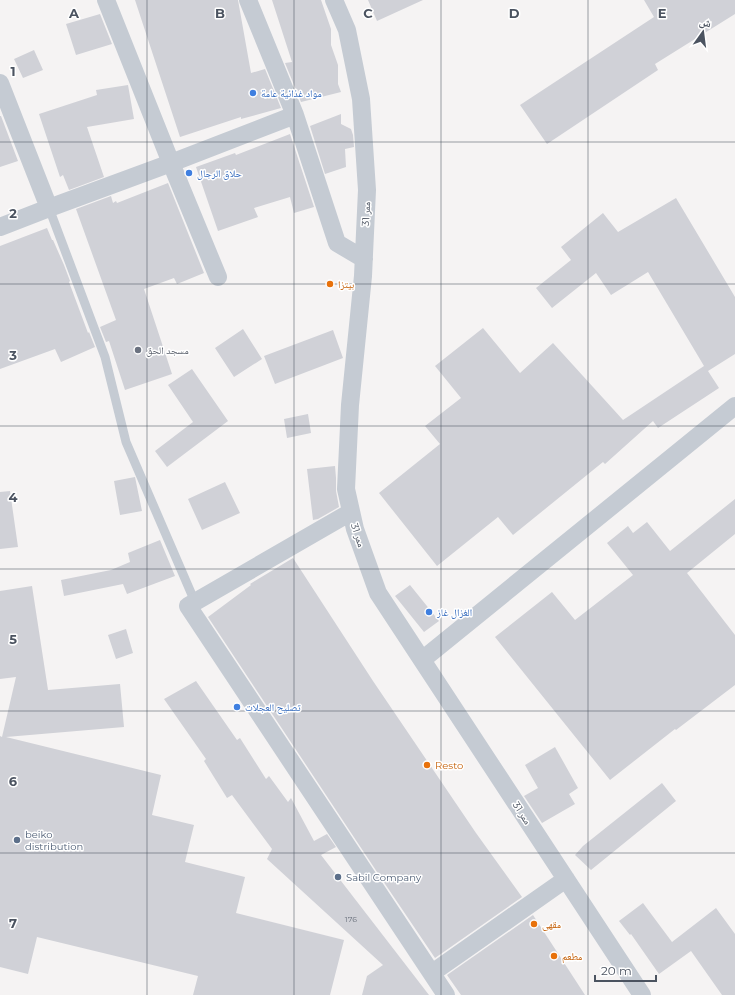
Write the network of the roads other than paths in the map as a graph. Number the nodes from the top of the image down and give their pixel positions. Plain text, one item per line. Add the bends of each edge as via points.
1 (106, 0) edge
2 (248, 0) edge
3 (334, 0) edge
4 (0, 83) edge
5 (295, 116) junction
6 (171, 163) junction
7 (49, 208) junction
8 (0, 227) edge
9 (364, 259) junction
10 (218, 277) dead end
11 (735, 406) edge
12 (351, 512) junction
13 (194, 602) junction
14 (422, 660) junction
15 (566, 879) junction
16 (432, 973) junction
17 (446, 995) edge
18 (642, 995) edge

1 - 6 street
2 - 5 street
3 - 9 street, ممر 31 via 347,30 361,99 367,190
4 - 7 street
5 - 6 street
5 - 9 street via 337,243
6 - 7 street
6 - 10 street
7 - 8 street
7 - 13 lane via 105,357 126,442
9 - 12 street, ممر 31 via 349,420 346,488
11 - 14 street
12 - 13 street
12 - 14 street, ممر 31 via 378,593
13 - 16 street via 188,606
14 - 15 street, ممر 31
15 - 16 street
15 - 18 street, ممر 31
16 - 17 street

